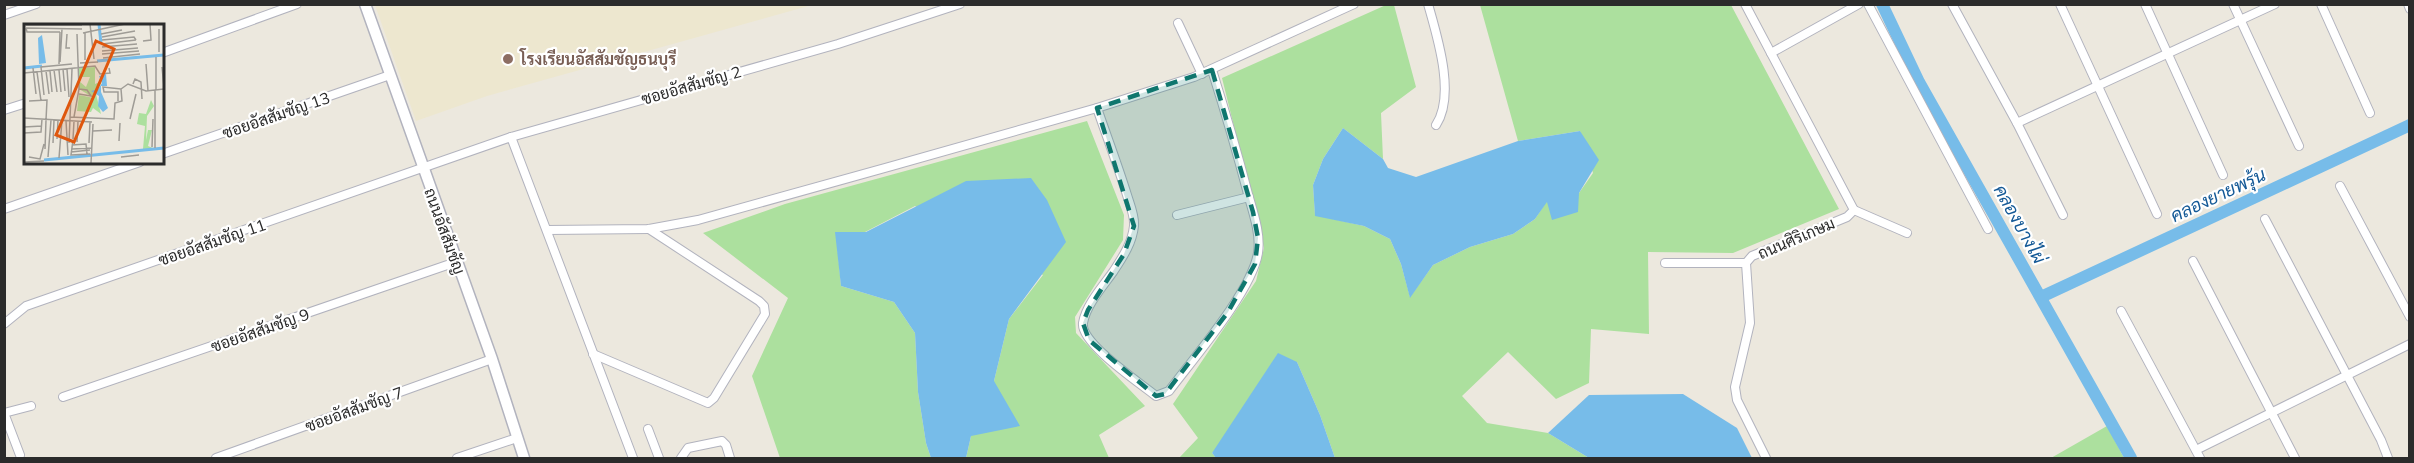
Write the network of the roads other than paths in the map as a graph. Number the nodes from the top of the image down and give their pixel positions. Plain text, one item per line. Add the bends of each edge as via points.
1 (36, 4) edge
2 (297, 4) edge
3 (365, 4) edge
4 (960, 4) edge
5 (1354, 4) edge
6 (1428, 4) edge
7 (1745, 4) edge
8 (1859, 4) edge
9 (1868, 4) edge
10 (1952, 4) edge
11 (2060, 4) edge
12 (2145, 4) edge
13 (2233, 4) edge
14 (2275, 4) edge
15 (2321, 4) edge
16 (4, 15) edge
17 (2241, 21) junction
18 (1178, 23) dead end
19 (164, 52) edge
20 (1771, 52) junction
21 (2168, 54) junction
22 (1212, 70) junction
23 (1202, 74) junction
24 (390, 75) junction
25 (2098, 85) junction
26 (24, 104) edge
27 (1097, 108) junction
28 (4, 110) edge
29 (2370, 112) dead end
30 (2017, 123) junction
31 (1436, 125) dead end
32 (512, 137) junction
33 (2299, 146) dead end
34 (164, 153) edge
35 (134, 164) edge
36 (423, 169) junction
37 (2223, 175) dead end
38 (2340, 186) dead end
39 (1249, 198) junction
40 (4, 209) edge
41 (1854, 210) junction
42 (2157, 214) dead end
43 (1177, 215) dead end
44 (2063, 215) dead end
45 (2265, 219) dead end
46 (649, 229) junction
47 (1988, 229) dead end
48 (547, 230) junction
49 (1907, 233) dead end
50 (2193, 261) dead end
51 (456, 262) junction
52 (1665, 263) dead end
53 (1746, 263) junction
54 (2121, 311) dead end
55 (2409, 317) edge
56 (4, 324) edge
57 (2409, 344) edge
58 (593, 354) junction
59 (492, 359) junction
60 (2347, 375) junction
61 (63, 397) dead end
62 (31, 406) dead end
63 (2272, 412) junction
64 (648, 429) dead end
65 (517, 438) junction
66 (20, 454) dead end
67 (2198, 454) edge
68 (216, 459) edge
69 (457, 459) edge
70 (524, 459) edge
71 (633, 459) edge
72 (659, 459) edge
73 (681, 459) edge
74 (730, 459) edge
75 (1767, 459) edge
76 (2295, 459) edge
77 (2388, 459) edge

1 - 16 street
2 - 19 street
3 - 24 street, ถนนอัสสัมชัญ
4 - 32 street, ซอยอัสสัมชัญ 2 via 837,44
5 - 22 street
6 - 31 street via 1445,86 1442,116
7 - 20 street, ถนนศิริเกษม
8 - 20 street
9 - 47 street
10 - 30 street
11 - 25 street
12 - 21 street
13 - 17 street
14 - 17 street
15 - 29 street
17 - 21 street
17 - 33 street
18 - 23 street
20 - 41 street, ถนนศิริเกษม
21 - 25 street
21 - 37 street
22 - 23 street
22 - 39 street
23 - 27 street
24 - 34 street, ซอยอัสสัมชัญ 13
24 - 36 street, ถนนอัสสัมชัญ
25 - 30 street
25 - 42 street
26 - 28 street
27 - 39 street via 1134,226 1131,242 1088,310 1084,331 1095,347 1156,396 1169,391 1207,342 1255,264 1258,238
27 - 46 street via 698,220
30 - 44 street
32 - 36 street, ซอยอัสสัมชัญ 2
32 - 48 street
35 - 40 street
36 - 51 street, ถนนอัสสัมชัญ
36 - 56 street, ซอยอัสสัมชัญ 11 via 26,306
38 - 55 street
39 - 43 street
41 - 49 street
41 - 53 street, ถนนศิริเกษม via 1847,217 1752,256
45 - 60 street
46 - 48 street
46 - 58 street via 759,301 765,314 708,403
48 - 58 street
50 - 63 street
51 - 59 street, ถนนอัสสัมชัญ
51 - 61 street, ซอยอัสสัมชัญ 9
52 - 53 street
53 - 75 street, ถนนศิริเกษม via 1750,323 1735,387 1737,400
54 - 67 street
57 - 60 street
58 - 71 street
59 - 65 street, ถนนอัสสัมชัญ
59 - 68 street, ซอยอัสสัมชัญ 7
60 - 63 street
60 - 77 street
62 - 66 street via 4,413
63 - 67 street
63 - 76 street
64 - 72 street
65 - 69 street
65 - 70 street, ถนนอัสสัมชัญ
73 - 74 street via 688,448 715,440 726,445

